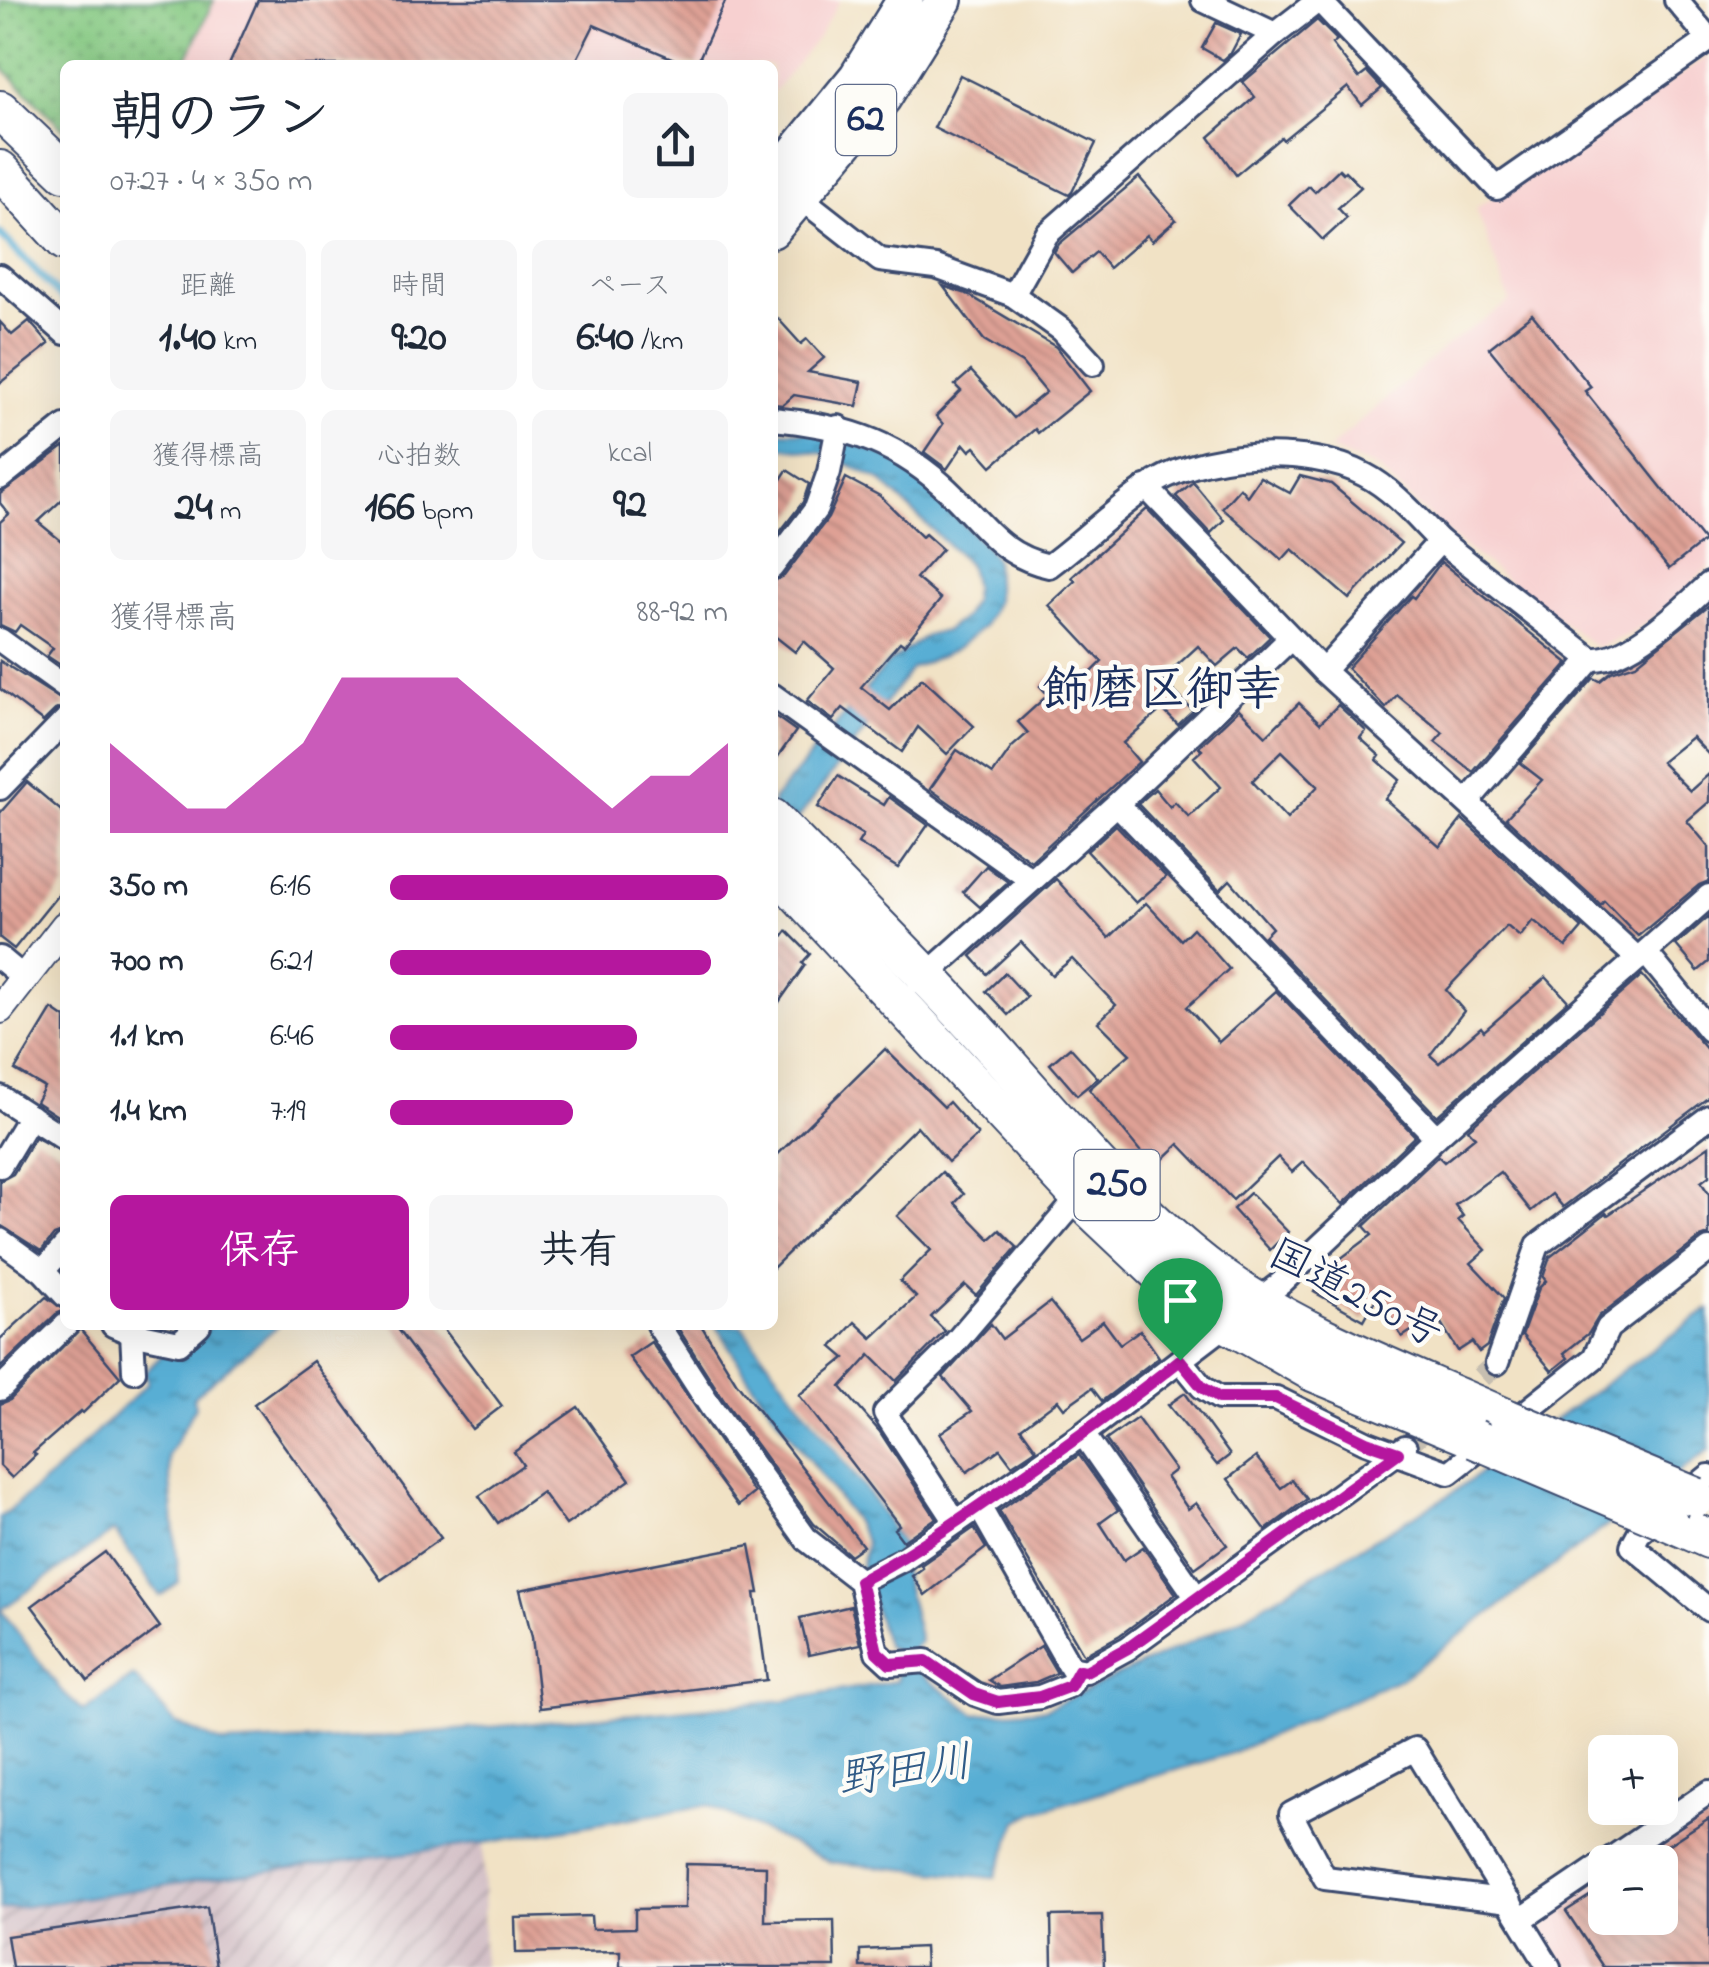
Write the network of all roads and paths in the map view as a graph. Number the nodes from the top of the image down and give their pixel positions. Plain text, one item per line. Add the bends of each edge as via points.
1 (905, 0) edge
2 (944, 0) edge
3 (1204, 0) edge
4 (1319, 0) edge
5 (1676, 0) edge
6 (1275, 34) junction
7 (1709, 39) edge
8 (0, 110) edge
9 (60, 167) edge
10 (0, 170) edge
11 (787, 190) edge
12 (778, 214) edge
13 (60, 235) edge
14 (0, 276) edge
15 (1013, 294) junction
16 (60, 329) edge
17 (1092, 364) dead end
18 (778, 420) edge
19 (838, 427) junction
20 (60, 430) edge
21 (0, 478) edge
22 (1146, 488) junction
23 (1440, 541) junction
24 (778, 559) edge
25 (1709, 584) edge
26 (1292, 638) junction
27 (0, 640) edge
28 (1591, 659) junction
29 (1324, 671) junction
30 (60, 683) edge
31 (778, 699) edge
32 (60, 727) edge
33 (0, 788) edge
34 (1468, 801) junction
35 (1117, 804) junction
36 (785, 862) edge
37 (1031, 880) junction
38 (1709, 896) edge
39 (60, 932) edge
40 (1642, 956) junction
41 (0, 958) edge
42 (927, 975) junction
43 (24, 978) junction
44 (898, 1000) junction
45 (0, 1010) edge
46 (1709, 1030) edge
47 (0, 1098) edge
48 (30, 1116) junction
49 (1709, 1117) edge
50 (60, 1137) edge
51 (1436, 1137) junction
52 (0, 1166) edge
53 (1080, 1196) junction
54 (0, 1240) edge
55 (1709, 1250) edge
56 (60, 1252) edge
57 (44, 1271) junction
58 (60, 1289) edge
59 (1258, 1301) junction
60 (1227, 1323) junction
61 (61, 1330) edge
62 (123, 1330) edge
63 (127, 1330) edge
64 (192, 1330) edge
65 (661, 1330) edge
66 (1180, 1360) junction
67 (1497, 1363) tunnel mouth
68 (134, 1371) dead end
69 (0, 1390) edge
70 (1084, 1434) junction
71 (1403, 1449) junction
72 (1695, 1500) edge
73 (979, 1506) junction
74 (956, 1522) junction
75 (1709, 1539) edge
76 (860, 1581) junction
77 (1197, 1598) junction
78 (1709, 1610) edge
79 (1079, 1670) junction
80 (1709, 1792) edge
81 (1516, 1910) junction
82 (1549, 1967) edge

1 - 11 main road, 62
2 - 11 main road, 62 via 883,98
3 - 6 street
4 - 6 street
4 - 7 street via 1497,188
5 - 7 street
6 - 15 street via 1047,234
8 - 9 highway
10 - 13 highway
11 - 12 main road, 62
11 - 15 street via 880,260 936,267
14 - 16 street
15 - 17 street via 1062,330
18 - 19 street
19 - 22 street via 888,446 1022,560 1049,566
19 - 24 street via 816,508
20 - 21 street
22 - 23 street via 1197,462 1321,458 1366,475
22 - 26 street
23 - 28 street
23 - 29 street
25 - 28 street via 1638,641 1606,660
26 - 29 street
26 - 35 street
27 - 30 street
28 - 34 street
29 - 34 street
31 - 37 street
32 - 33 street
34 - 40 street
35 - 37 street
35 - 51 street
36 - 42 highway, 国道250号 / 250
36 - 44 highway, 国道250号 / 250
37 - 42 street
38 - 40 street
39 - 43 street
40 - 46 street
40 - 51 street
41 - 43 street
42 - 44 street
42 - 59 highway, 国道250号 / 250 via 1134,1204
43 - 45 street
44 - 53 highway, 国道250号 / 250
47 - 48 street
48 - 50 street
48 - 52 street
49 - 67 street via 1538,1246
51 - 59 street
53 - 60 highway, 国道250号 / 250 via 1164,1278
53 - 74 street via 948,1350 884,1413
54 - 57 street
55 - 71 street via 1608,1328 1594,1358 1450,1473
56 - 57 street
57 - 58 street
59 - 60 street
59 - 72 highway, 国道250号 / 250, bridge
60 - 66 street
60 - 72 highway, 国道250号 / 250, bridge via 1313,1372 1475,1439
61 - 69 street
62 - 68 street
63 - 64 street via 179,1342
65 - 76 street via 807,1540
66 - 70 street
66 - 71 street via 1219,1398 1276,1398 1366,1442
70 - 73 street
70 - 77 street
71 - 77 street
72 - 75 highway, 国道250号 / 250
72 - 78 street via 1638,1533 1632,1546
73 - 74 street
73 - 79 street
74 - 76 street
76 - 79 street via 877,1652 890,1664 926,1661 998,1702 1070,1686
77 - 79 street via 1128,1648
80 - 81 street
81 - 81 street via 1415,1749 1291,1814 1324,1878
81 - 82 street

